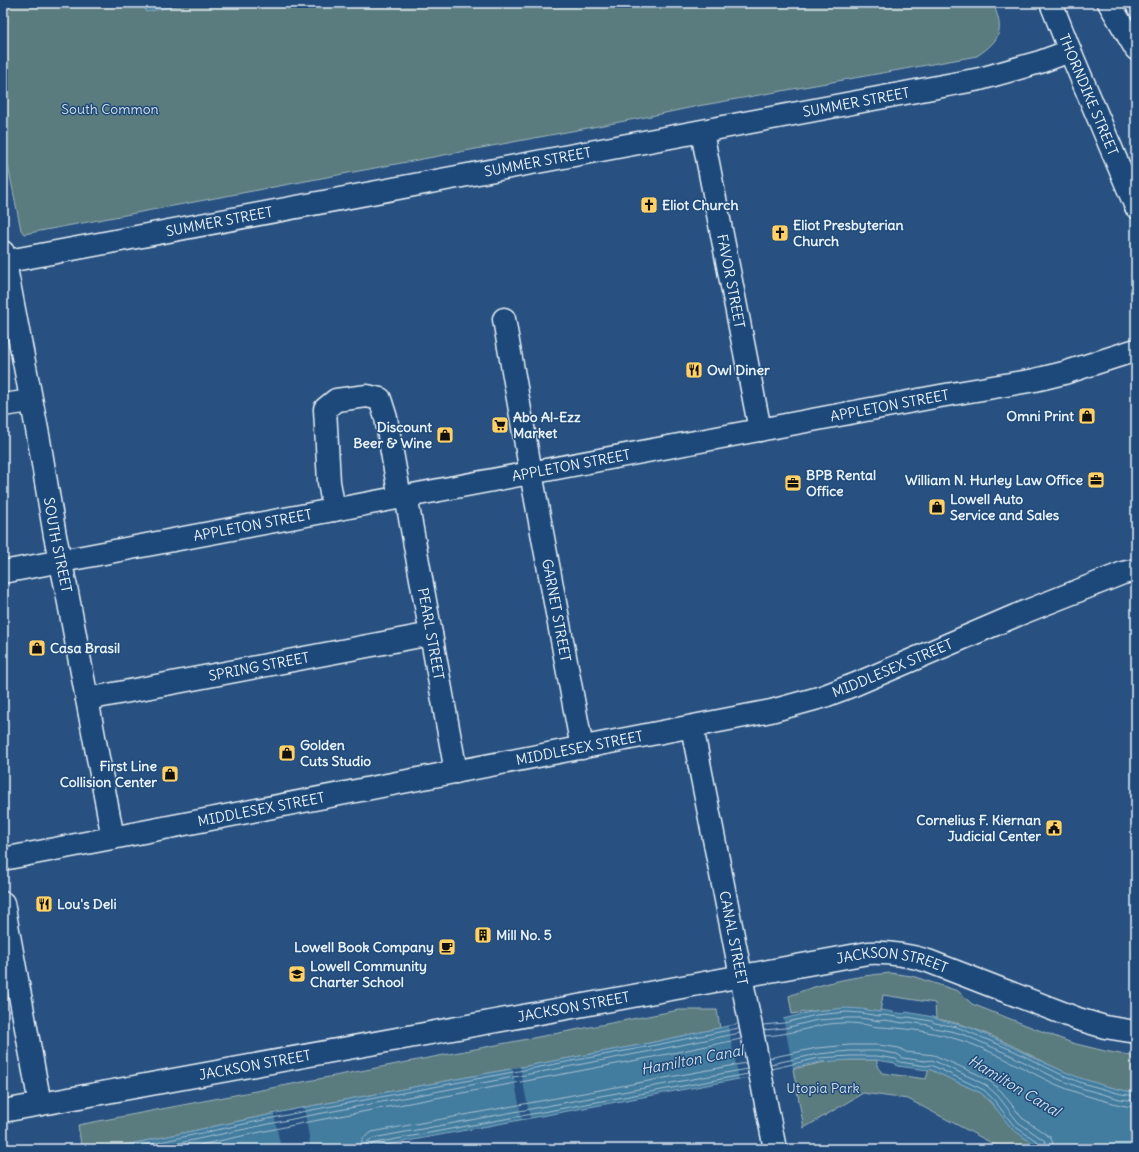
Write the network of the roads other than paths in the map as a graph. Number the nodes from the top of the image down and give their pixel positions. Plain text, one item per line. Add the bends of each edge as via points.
1 (1052, 3) edge
2 (1108, 3) edge
3 (1136, 49) edge
4 (1070, 51) junction
5 (702, 132) junction
6 (1136, 208) edge
7 (4, 259) edge
8 (504, 318) dead end
9 (1136, 350) edge
10 (31, 400) junction
11 (3, 405) edge
12 (760, 430) junction
13 (531, 473) junction
14 (403, 497) junction
15 (334, 510) junction
16 (61, 562) junction
17 (1136, 570) edge
18 (3, 572) edge
19 (431, 634) junction
20 (87, 699) junction
21 (692, 727) junction
22 (582, 748) junction
23 (456, 772) junction
24 (113, 838) junction
25 (3, 859) edge
26 (3, 903) edge
27 (741, 976) junction
28 (1136, 1032) edge
29 (40, 1104) junction
30 (3, 1111) edge
31 (775, 1149) edge

1 - 4 street, THORNDIKE STREET
2 - 3 street
4 - 5 street, SUMMER STREET via 980,79
4 - 6 street, THORNDIKE STREET
5 - 7 street, SUMMER STREET
5 - 12 street, FAVOR STREET
7 - 10 street, SOUTH STREET
8 - 13 street, GARNET STREET
9 - 12 street, APPLETON STREET via 1035,380
10 - 11 street
10 - 16 street, SOUTH STREET
12 - 13 street, APPLETON STREET
13 - 14 street, APPLETON STREET
13 - 22 street, GARNET STREET
14 - 15 street, APPLETON STREET
14 - 15 street, PEARL STREET via 380,399 367,396 336,400 325,410 329,482
14 - 19 street, PEARL STREET
15 - 16 street, APPLETON STREET
16 - 18 street, APPLETON STREET
16 - 20 street, SOUTH STREET
17 - 21 street, MIDDLESEX STREET via 1017,615 894,669 822,697 771,712
19 - 20 street, SPRING STREET
19 - 23 street, PEARL STREET
20 - 24 street, SOUTH STREET
21 - 22 street, MIDDLESEX STREET
21 - 27 street, CANAL STREET
22 - 23 street, MIDDLESEX STREET
23 - 24 street, MIDDLESEX STREET
24 - 25 street, MIDDLESEX STREET
26 - 29 street
27 - 28 street, JACKSON STREET via 855,954 904,954 946,967 1078,1019 1104,1027
27 - 29 street, JACKSON STREET
27 - 31 street, CANAL STREET
29 - 30 street, JACKSON STREET

